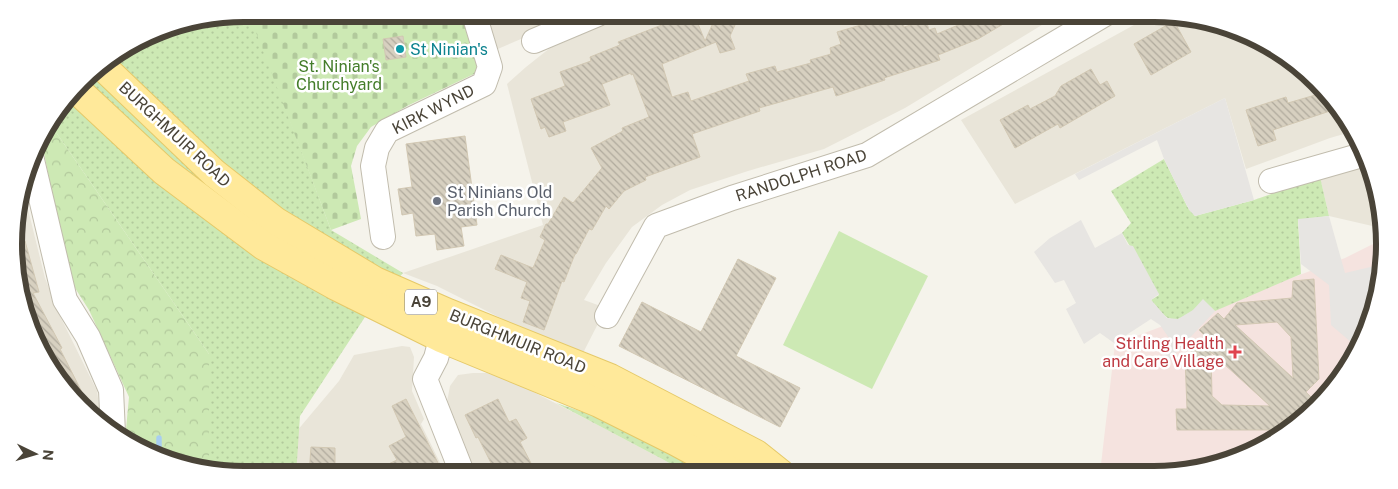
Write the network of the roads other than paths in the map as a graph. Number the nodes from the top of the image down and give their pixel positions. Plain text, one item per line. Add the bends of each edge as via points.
1 (476, 22) edge
2 (578, 22) edge
3 (1091, 22) edge
4 (534, 40) dead end
5 (107, 70) edge
6 (82, 94) edge
7 (1357, 156) edge
8 (35, 171) edge
9 (1271, 181) dead end
10 (383, 237) dead end
11 (607, 316) dead end
12 (445, 326) junction
13 (113, 423) edge
14 (459, 466) edge
15 (721, 466) edge
16 (771, 466) edge

1 - 10 street, KIRK WYND via 490,67 484,84 387,131 376,148 373,166
2 - 4 street
3 - 11 street, RANDOLPH ROAD via 867,155 656,226
5 - 12 main road, BURGHMUIR ROAD / A9 via 214,173 275,221
6 - 12 main road, BURGHMUIR ROAD / A9 via 164,171 264,246 336,286
7 - 9 street
8 - 13 street via 65,300 88,337 111,390
12 - 14 street via 436,358 425,379
12 - 15 main road, BURGHMUIR ROAD / A9
12 - 16 main road, BURGHMUIR ROAD / A9 via 610,378 756,454

